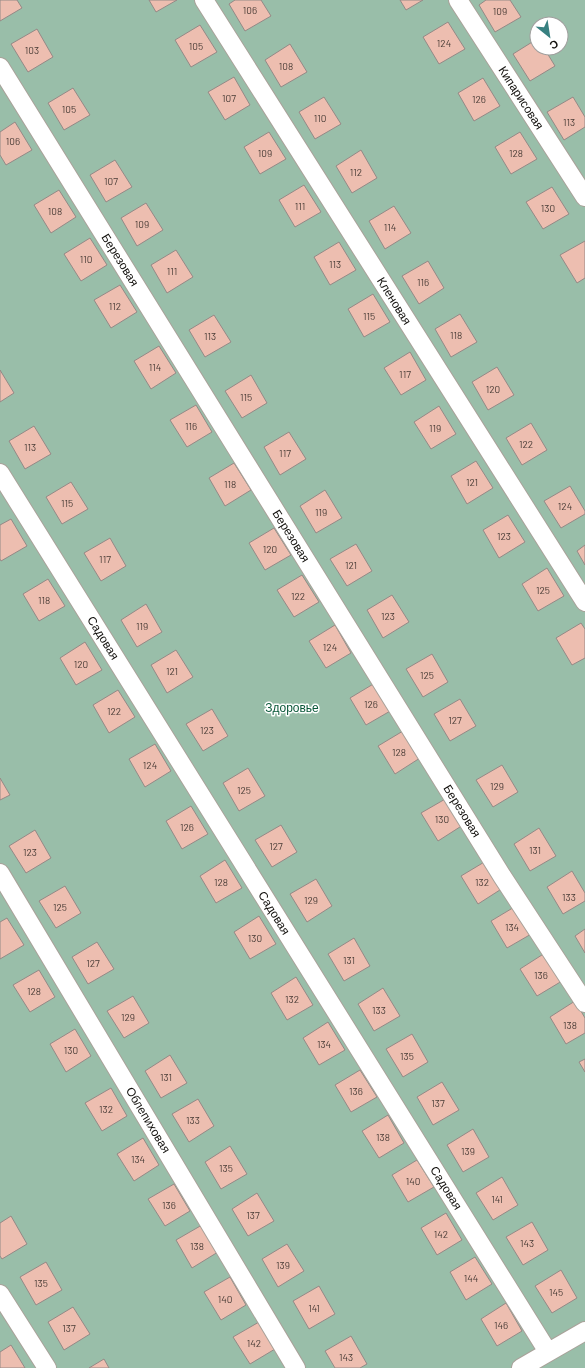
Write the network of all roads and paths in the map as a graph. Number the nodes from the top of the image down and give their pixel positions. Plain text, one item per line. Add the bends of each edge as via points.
1 (204, 0) edge
2 (458, 0) edge
3 (0, 67) edge
4 (585, 197) edge
5 (0, 473) edge
6 (585, 602) edge
7 (0, 873) edge
8 (585, 1003) edge
9 (0, 1294) edge
10 (585, 1331) edge
11 (548, 1352) junction
12 (46, 1368) edge
13 (296, 1368) edge
14 (521, 1368) edge

1 - 6 street, Кленовая
2 - 4 street, Кипарисовая
3 - 8 street, Березовая via 502,876
5 - 11 street, Садовая
7 - 13 street, Облепиховая
9 - 12 street
10 - 11 street
11 - 14 street

